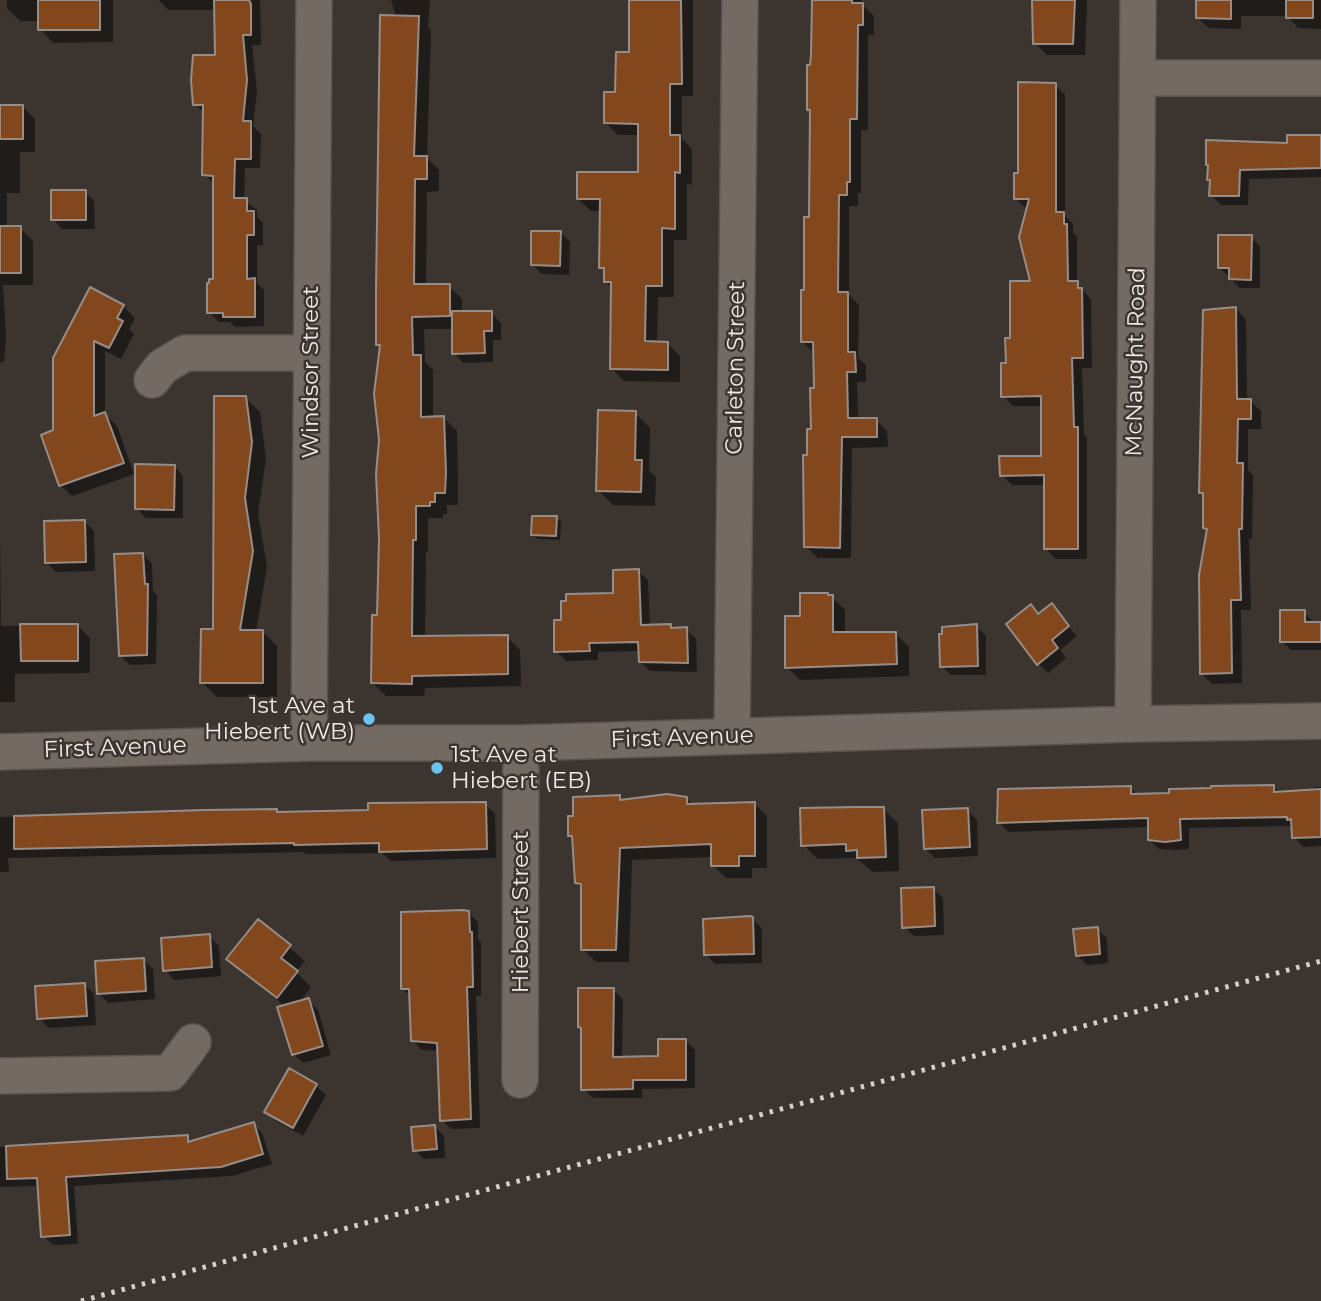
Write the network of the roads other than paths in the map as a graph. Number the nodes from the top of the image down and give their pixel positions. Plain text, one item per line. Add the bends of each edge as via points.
1 (314, 0) edge
2 (740, 0) edge
3 (1139, 0) edge
4 (1139, 78) junction
5 (1321, 78) edge
6 (312, 353) junction
7 (152, 380) dead end
8 (1321, 721) edge
9 (1133, 724) junction
10 (732, 736) junction
11 (309, 743) junction
12 (521, 743) junction
13 (0, 752) edge
14 (193, 1042) dead end
15 (0, 1076) edge
16 (520, 1080) dead end

1 - 6 street, Windsor Street
2 - 10 street, Carleton Street
3 - 4 street, McNaught Road
4 - 5 street
4 - 9 street, McNaught Road
6 - 7 street via 185,353 162,367
6 - 11 street, Windsor Street
8 - 9 street, First Avenue
9 - 10 street, First Avenue
10 - 12 street, First Avenue
11 - 12 street, First Avenue
11 - 13 street, First Avenue
12 - 16 street, Hiebert Street
14 - 15 street via 170,1073

